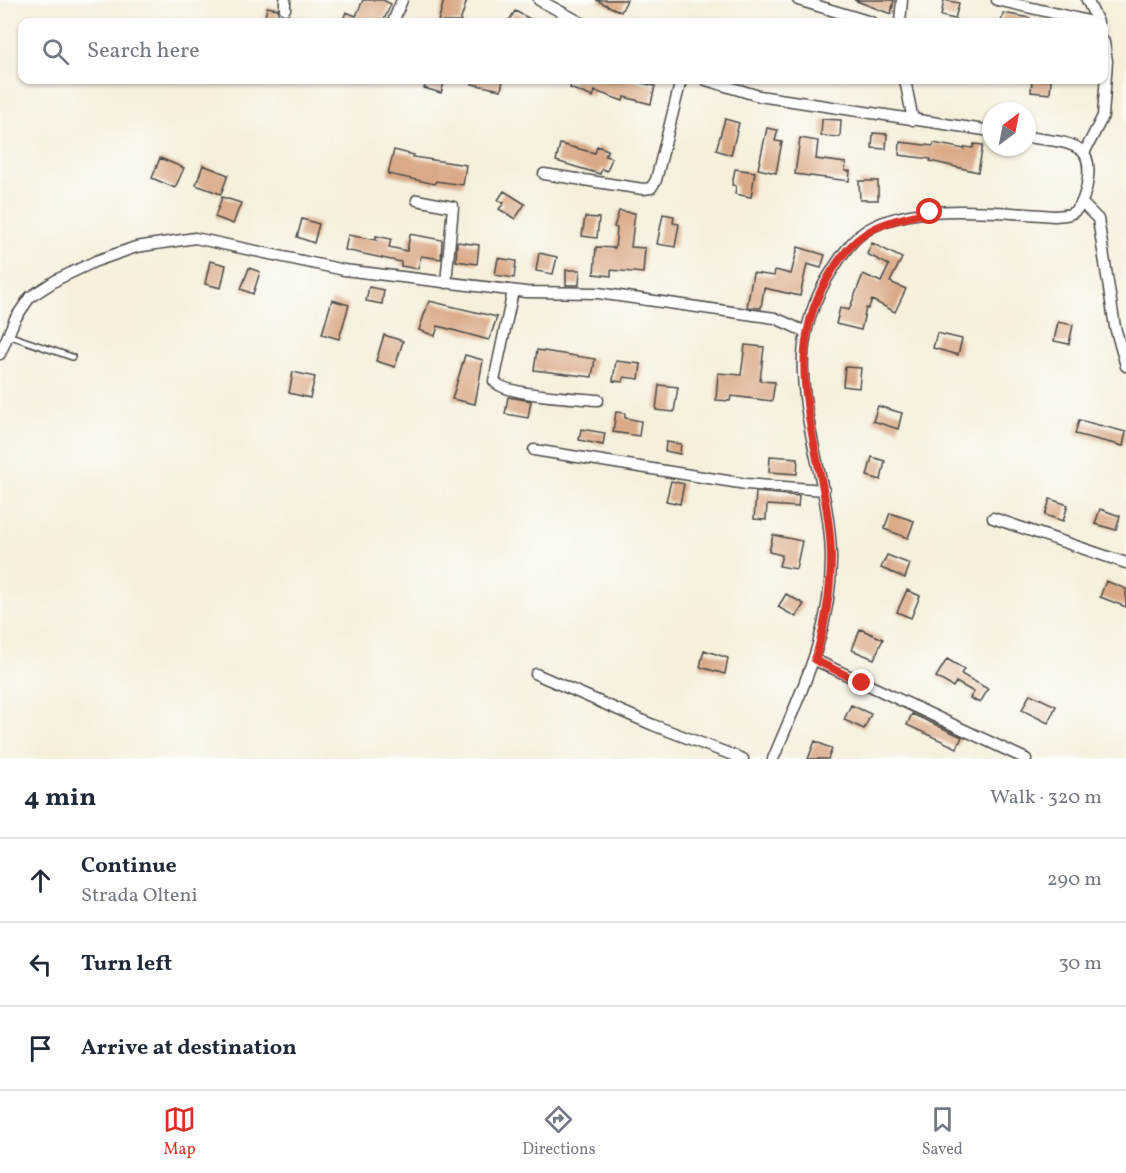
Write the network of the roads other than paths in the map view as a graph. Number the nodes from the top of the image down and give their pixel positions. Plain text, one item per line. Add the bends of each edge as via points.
1 (402, 0) edge
2 (539, 0) edge
3 (798, 0) edge
4 (902, 0) edge
5 (997, 0) edge
6 (1087, 0) edge
7 (395, 18) edge
8 (573, 18) edge
9 (857, 18) edge
10 (900, 18) edge
11 (1076, 18) edge
12 (1096, 18) edge
13 (680, 84) edge
14 (719, 84) edge
15 (906, 84) edge
16 (1105, 84) edge
17 (913, 120) junction
18 (982, 130) edge
19 (1036, 139) edge
20 (1084, 153) junction
21 (544, 174) dead end
22 (417, 200) dead end
23 (1082, 203) junction
24 (446, 283) junction
25 (513, 291) junction
26 (806, 332) junction
27 (7, 335) junction
28 (0, 354) edge
29 (72, 357) dead end
30 (1126, 366) edge
31 (598, 400) dead end
32 (534, 450) dead end
33 (824, 490) junction
34 (993, 518) dead end
35 (1126, 563) edge
36 (815, 660) junction
37 (536, 674) dead end
38 (743, 759) edge
39 (773, 759) edge
40 (1026, 759) edge

1 - 7 street
2 - 8 street
3 - 9 street
4 - 10 street
5 - 11 street
6 - 12 street
13 - 21 street via 651,188
14 - 17 street via 759,96
15 - 17 street
16 - 20 street via 1102,116
17 - 18 street
19 - 20 street via 1075,146
20 - 23 street via 1088,160
22 - 24 street via 453,207
23 - 26 street via 1070,214 930,212 868,229 833,269 816,299
23 - 30 street via 1098,219
24 - 25 street
24 - 27 street via 344,270 214,241 171,240 136,247 58,279 30,297
25 - 26 street via 598,293 775,318
25 - 31 street via 496,363 497,386
26 - 33 street via 802,372
27 - 28 street
27 - 29 lane
32 - 33 street via 746,484
33 - 36 street via 831,556 826,617
34 - 35 street
36 - 39 street
36 - 40 street
37 - 38 street via 653,726

